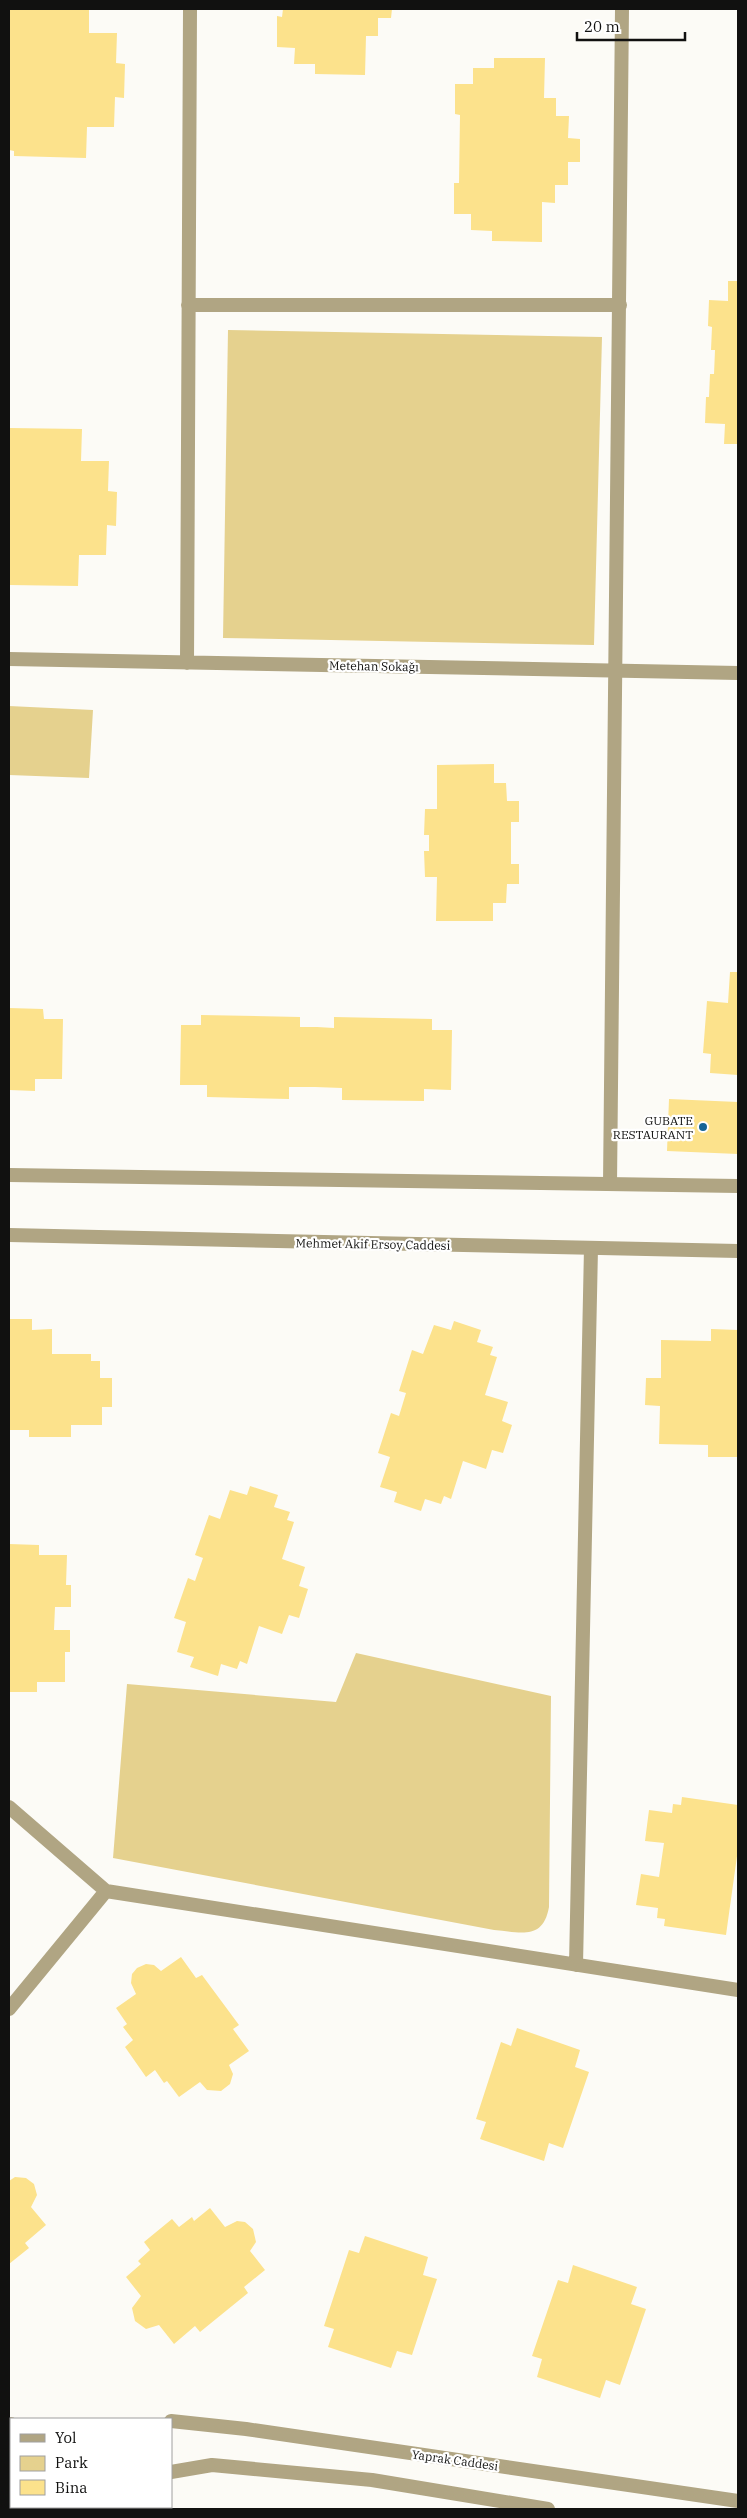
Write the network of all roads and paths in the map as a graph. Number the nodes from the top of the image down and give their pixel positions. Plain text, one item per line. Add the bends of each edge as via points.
1 (190, 9) edge
2 (622, 9) edge
3 (188, 304) junction
4 (620, 305) junction
5 (9, 659) edge
6 (187, 663) junction
7 (617, 670) junction
8 (738, 673) edge
9 (9, 1175) edge
10 (610, 1184) junction
11 (738, 1186) edge
12 (9, 1236) edge
13 (591, 1248) junction
14 (738, 1250) edge
15 (9, 1807) edge
16 (106, 1891) junction
17 (576, 1965) junction
18 (738, 1990) edge
19 (9, 2009) edge
20 (172, 2421) edge
21 (172, 2472) edge
22 (738, 2501) edge
23 (548, 2509) edge

1 - 3 street
2 - 4 street
3 - 4 street
3 - 6 street
4 - 7 street
5 - 6 street, Metehan Sokağı
6 - 7 street, Metehan Sokağı
7 - 8 street, Metehan Sokağı
7 - 10 street
9 - 10 street
10 - 11 street
12 - 13 street, Mehmet Akif Ersoy Caddesi
13 - 14 street, Mehmet Akif Ersoy Caddesi
13 - 17 street
15 - 16 street
16 - 17 street
16 - 19 street
17 - 18 street
20 - 22 street, Yaprak Caddesi via 246,2429
21 - 23 street via 212,2465 372,2480

